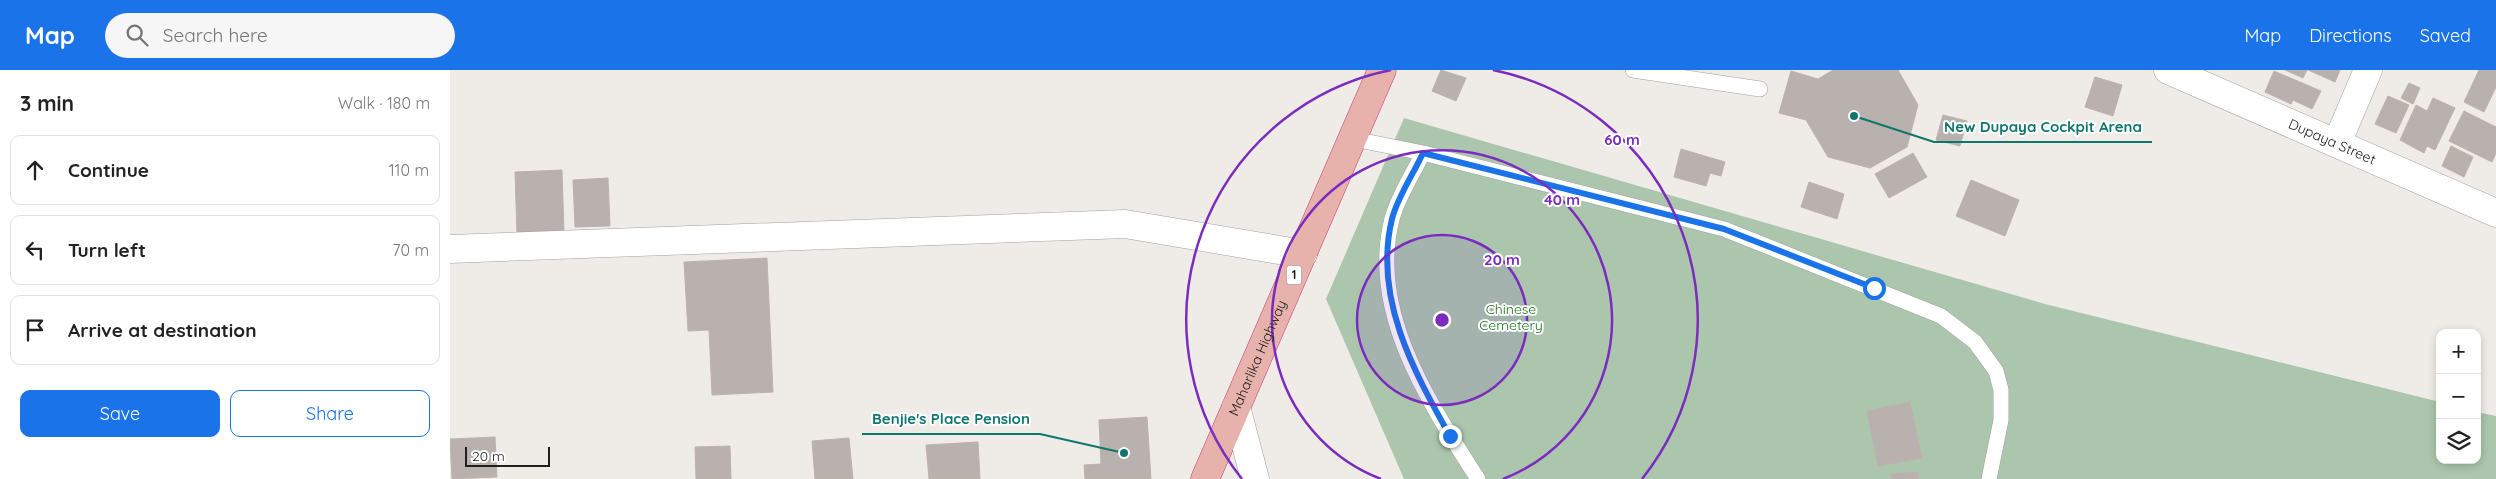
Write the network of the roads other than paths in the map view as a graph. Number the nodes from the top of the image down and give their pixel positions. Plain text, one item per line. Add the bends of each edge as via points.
1 (1382, 70) edge
2 (1633, 70) edge
3 (2168, 70) edge
4 (2368, 70) edge
5 (1760, 89) dead end
6 (1354, 139) junction
7 (2337, 143) junction
8 (1423, 153) junction
9 (2494, 206) edge
10 (450, 249) edge
11 (1303, 254) junction
12 (1236, 407) junction
13 (1205, 479) edge
14 (1255, 479) edge
15 (1478, 479) edge
16 (1989, 479) edge

1 - 6 highway, Maharlika Highway / 1
2 - 5 lane
3 - 7 street, Dupaya Street
4 - 7 street
6 - 8 lane
6 - 11 highway, Maharlika Highway / 1
7 - 9 street, Dupaya Street
8 - 15 lane via 1392,217 1387,250 1388,284 1403,342 1425,391
8 - 16 lane via 1724,229 1940,316 1975,342 1996,371 2001,390 2001,420
10 - 11 street via 1125,224
11 - 12 highway, Maharlika Highway / 1
12 - 13 highway, Maharlika Highway / 1
12 - 14 street

